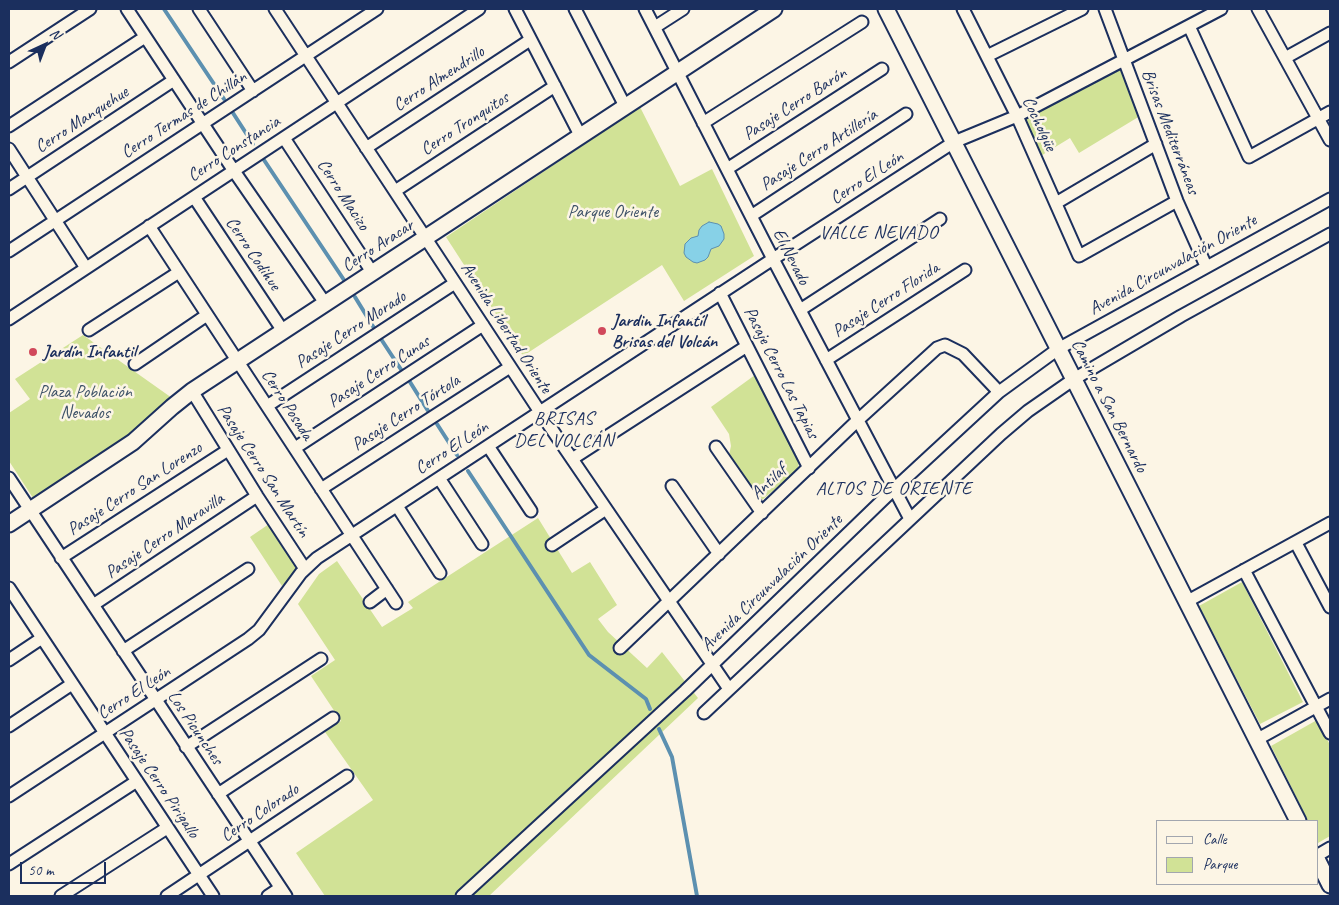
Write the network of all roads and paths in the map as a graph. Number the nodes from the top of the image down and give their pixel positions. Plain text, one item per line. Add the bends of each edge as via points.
1 (90, 9) edge
2 (127, 9) edge
3 (199, 9) edge
4 (378, 9) edge
5 (479, 9) edge
6 (514, 9) edge
7 (575, 9) edge
8 (645, 9) edge
9 (683, 9) edge
10 (774, 9) edge
11 (886, 9) edge
12 (963, 9) edge
13 (1082, 9) edge
14 (1105, 9) edge
15 (1221, 9) edge
16 (1258, 9) edge
17 (277, 10) edge
18 (862, 22) dead end
19 (1189, 26) junction
20 (654, 27) junction
21 (1330, 33) edge
22 (146, 37) junction
23 (530, 40) junction
24 (306, 56) junction
25 (987, 56) junction
26 (1285, 58) junction
27 (1124, 60) junction
28 (9, 62) edge
29 (882, 69) dead end
30 (677, 72) junction
31 (174, 80) junction
32 (555, 86) junction
33 (252, 91) junction
34 (337, 103) junction
35 (625, 106) junction
36 (1330, 112) edge
37 (906, 114) dead end
38 (1017, 116) junction
39 (1318, 118) junction
40 (704, 123) junction
41 (203, 124) junction
42 (9, 126) edge
43 (580, 135) junction
44 (284, 138) junction
45 (1330, 140) edge
46 (954, 142) junction
47 (1156, 144) junction
48 (366, 148) junction
49 (9, 149) edge
50 (727, 168) junction
51 (234, 170) junction
52 (27, 177) junction
53 (9, 189) edge
54 (395, 191) junction
55 (194, 197) junction
56 (1330, 199) edge
57 (1178, 201) junction
58 (1056, 203) junction
59 (751, 216) junction
60 (940, 219) dead end
61 (55, 221) junction
62 (149, 226) junction
63 (1330, 234) edge
64 (425, 237) junction
65 (9, 251) edge
66 (773, 259) junction
67 (1206, 266) junction
68 (86, 268) junction
69 (965, 270) dead end
70 (179, 272) junction
71 (372, 272) junction
72 (455, 283) junction
73 (720, 294) junction
74 (324, 303) junction
75 (800, 310) junction
76 (208, 315) junction
77 (9, 319) edge
78 (483, 325) junction
79 (89, 330) dead end
80 (283, 331) junction
81 (747, 346) junction
82 (1058, 349) junction
83 (826, 360) junction
84 (237, 361) junction
85 (135, 364) dead end
86 (510, 367) junction
87 (1074, 379) junction
88 (192, 391) junction
89 (999, 392) junction
90 (267, 406) junction
91 (540, 412) junction
92 (858, 420) junction
93 (488, 446) junction
94 (716, 447) dead end
95 (295, 448) junction
96 (228, 450) junction
97 (572, 460) junction
98 (809, 468) junction
99 (9, 478) edge
100 (439, 478) junction
101 (672, 486) dead end
102 (321, 489) junction
103 (894, 489) junction
104 (257, 496) junction
105 (397, 506) junction
106 (606, 509) junction
107 (30, 510) junction
108 (531, 511) dead end
109 (762, 513) junction
110 (910, 519) junction
111 (1330, 523) edge
112 (9, 524) edge
113 (351, 535) junction
114 (1296, 543) junction
115 (482, 544) dead end
116 (552, 545) dead end
117 (719, 554) junction
118 (61, 558) junction
119 (305, 568) junction
120 (248, 569) dead end
121 (1244, 570) junction
122 (440, 572) dead end
123 (388, 589) junction
124 (10, 591) edge
125 (668, 601) junction
126 (370, 602) dead end
127 (1186, 602) junction
128 (396, 603) dead end
129 (93, 605) junction
130 (1330, 607) edge
131 (42, 638) junction
132 (620, 648) dead end
133 (123, 651) junction
134 (321, 659) dead end
135 (9, 660) edge
136 (712, 665) junction
137 (72, 684) junction
138 (729, 689) junction
139 (1330, 699) edge
140 (155, 700) junction
141 (1316, 707) junction
142 (704, 713) dead end
143 (333, 718) dead end
144 (9, 726) edge
145 (105, 733) junction
146 (1330, 734) edge
147 (1256, 740) junction
148 (186, 747) junction
149 (347, 776) dead end
150 (136, 781) junction
151 (218, 794) junction
152 (9, 796) edge
153 (1297, 820) edge
154 (168, 828) junction
155 (249, 841) junction
156 (1330, 848) edge
157 (1319, 854) edge
158 (1319, 863) edge
159 (9, 864) edge
160 (198, 875) junction
161 (1330, 885) edge
162 (283, 892) edge
163 (61, 896) edge
164 (167, 896) edge
165 (213, 896) edge
166 (268, 896) edge
167 (462, 896) edge

1 - 28 street
2 - 22 street
3 - 33 street
4 - 24 street, Cerro Termas de Chillán
5 - 34 street, Cerro Constancia
6 - 23 street
7 - 35 street
8 - 20 street, El Nevado
9 - 20 street
10 - 30 street, Cerro Aracar
11 - 46 street, Camino a San Bernardo
12 - 25 street, Cocholgüe
13 - 25 street
14 - 27 street, Brisas Mediterráneas
15 - 19 street, Cerro El León
16 - 26 street
17 - 24 street, Avenida Libertad Oriente
18 - 40 street
19 - 27 street, Cerro El León
19 - 39 street via 1250,157
20 - 30 street, El Nevado
21 - 26 street
22 - 31 street
22 - 42 street
23 - 32 street
23 - 48 street, Cerro Almendrillo
24 - 33 street, Cerro Termas de Chillán
24 - 34 street, Avenida Libertad Oriente
25 - 38 street, Cocholgüe
26 - 39 street
27 - 38 street, Cerro El León
27 - 47 street, Brisas Mediterráneas
29 - 50 street, Pasaje Cerro Barón
30 - 35 street, Cerro Aracar
30 - 40 street, El Nevado
31 - 41 street
31 - 52 street, Cerro Manquehue
32 - 43 street
32 - 54 street, Cerro Tronquitos
33 - 41 street, Cerro Termas de Chillán
34 - 44 street, Cerro Constancia
34 - 48 street, Avenida Libertad Oriente
35 - 43 street, Cerro Aracar
36 - 39 street
37 - 59 street, Pasaje Cerro Artillería
38 - 46 street, Cerro El León
38 - 58 street, Cocholgüe
39 - 45 street
40 - 50 street, El Nevado
41 - 51 street
41 - 61 street, Cerro Termas de Chillán
43 - 64 street, Cerro Aracar
44 - 51 street, Cerro Constancia
44 - 71 street, Cerro Macizo
46 - 66 street, Cerro El León
46 - 82 street, Camino a San Bernardo
47 - 57 street, Brisas Mediterráneas
47 - 58 street
48 - 54 street, Avenida Libertad Oriente
49 - 52 street
50 - 59 street, El Nevado
51 - 55 street, Cerro Constancia
51 - 74 street
52 - 53 street, Cerro Manquehue
52 - 61 street
54 - 64 street, Avenida Libertad Oriente
55 - 62 street, Cerro Constancia
55 - 80 street, Cerro Codihue
56 - 67 street, Avenida Circunvalación Oriente
57 - 58 street, Cocholgüe via 1079,256
57 - 67 street, Brisas Mediterráneas
59 - 66 street, El Nevado
60 - 75 street
61 - 65 street, Cerro Termas de Chillán
61 - 68 street
62 - 68 street, Cerro Constancia
62 - 70 street, Cerro Posada
63 - 87 street via 1180,316
64 - 71 street, Cerro Aracar
64 - 72 street, Avenida Libertad Oriente
66 - 73 street, Cerro El León
66 - 75 street, El Nevado
67 - 82 street, Avenida Circunvalación Oriente
68 - 77 street, Cerro Constancia
69 - 83 street, Pasaje Cerro Florida
70 - 76 street, Cerro Posada
70 - 79 street
71 - 74 street, Cerro Aracar
72 - 78 street, Avenida Libertad Oriente
72 - 90 street, Pasaje Cerro Morado
73 - 81 street, Pasaje Cerro Las Tapias
73 - 91 street, Cerro El León
74 - 80 street, Cerro Aracar
75 - 83 street, El Nevado
76 - 84 street, Cerro Posada
76 - 85 street
78 - 86 street, Avenida Libertad Oriente
78 - 95 street, Pasaje Cerro Cunas
80 - 84 street, Cerro Aracar
81 - 97 street
81 - 98 street, Pasaje Cerro Las Tapias
82 - 87 street, Camino a San Bernardo
82 - 89 street, Avenida Circunvalación Oriente
83 - 92 street, El Nevado
84 - 88 street, Cerro Aracar
84 - 90 street, Cerro Posada
86 - 91 street, Avenida Libertad Oriente
86 - 102 street, Pasaje Cerro Tórtola
87 - 110 street via 1000,434
87 - 127 street, Camino a San Bernardo
88 - 96 street, Pasaje Cerro San Martín
88 - 107 street, Cerro Aracar via 133,442
89 - 92 street, Antilaf via 963,354 945,345
89 - 103 street, Avenida Circunvalación Oriente
90 - 95 street, Cerro Posada
91 - 93 street, Cerro El León
91 - 97 street, Avenida Libertad Oriente
92 - 98 street, Antilaf
92 - 103 street, El Nevado
93 - 100 street, Cerro El León
93 - 108 street
94 - 109 street
95 - 102 street, Cerro Posada
96 - 104 street, Pasaje Cerro San Martín
96 - 118 street, Pasaje Cerro San Lorenzo
97 - 106 street, Avenida Libertad Oriente
98 - 109 street, Antilaf
99 - 107 street, Los Picunches
100 - 105 street, Cerro El León
100 - 115 street
101 - 117 street
102 - 113 street, Cerro Posada
103 - 110 street, El Nevado
103 - 136 street, Avenida Circunvalación Oriente
104 - 119 street, Pasaje Cerro San Martín
104 - 129 street, Pasaje Cerro Maravilla
105 - 113 street, Cerro El León
105 - 122 street
106 - 116 street
106 - 125 street, Avenida Libertad Oriente
107 - 112 street, Cerro Aracar
107 - 118 street, Los Picunches
109 - 117 street, Antilaf
110 - 138 street
111 - 114 street
113 - 119 street, Cerro El León
113 - 123 street, Cerro Posada
114 - 121 street
114 - 130 street
117 - 125 street, Antilaf
118 - 129 street, Los Picunches
119 - 140 street, Cerro El León via 259,630
120 - 133 street
121 - 127 street
121 - 141 street
123 - 126 street
123 - 128 street, Cerro Posada
124 - 131 street, Pasaje Cerro Pirigallo
125 - 132 street, Antilaf
125 - 136 street, Avenida Libertad Oriente
127 - 147 street, Camino a San Bernardo
129 - 133 street, Los Picunches
131 - 135 street
131 - 137 street, Pasaje Cerro Pirigallo
133 - 140 street, Los Picunches
134 - 148 street
136 - 138 street, Avenida Libertad Oriente
136 - 167 street, Avenida Circunvalación Oriente
137 - 144 street
137 - 145 street, Pasaje Cerro Pirigallo
138 - 142 street
139 - 141 street
140 - 145 street, Cerro El León
140 - 148 street, Los Picunches
141 - 146 street
141 - 147 street
143 - 151 street
145 - 150 street, Pasaje Cerro Pirigallo
145 - 152 street, Cerro El León
147 - 153 street, Camino a San Bernardo
148 - 151 street, Los Picunches
149 - 155 street, Cerro Colorado
150 - 154 street, Pasaje Cerro Pirigallo
150 - 159 street
151 - 155 street, Los Picunches
154 - 160 street, Pasaje Cerro Pirigallo
154 - 163 street
155 - 160 street, Cerro Colorado
155 - 162 street, Los Picunches
156 - 157 street
158 - 161 street
160 - 164 street, Cerro Colorado
160 - 165 street, Pasaje Cerro Pirigallo
162 - 166 street

